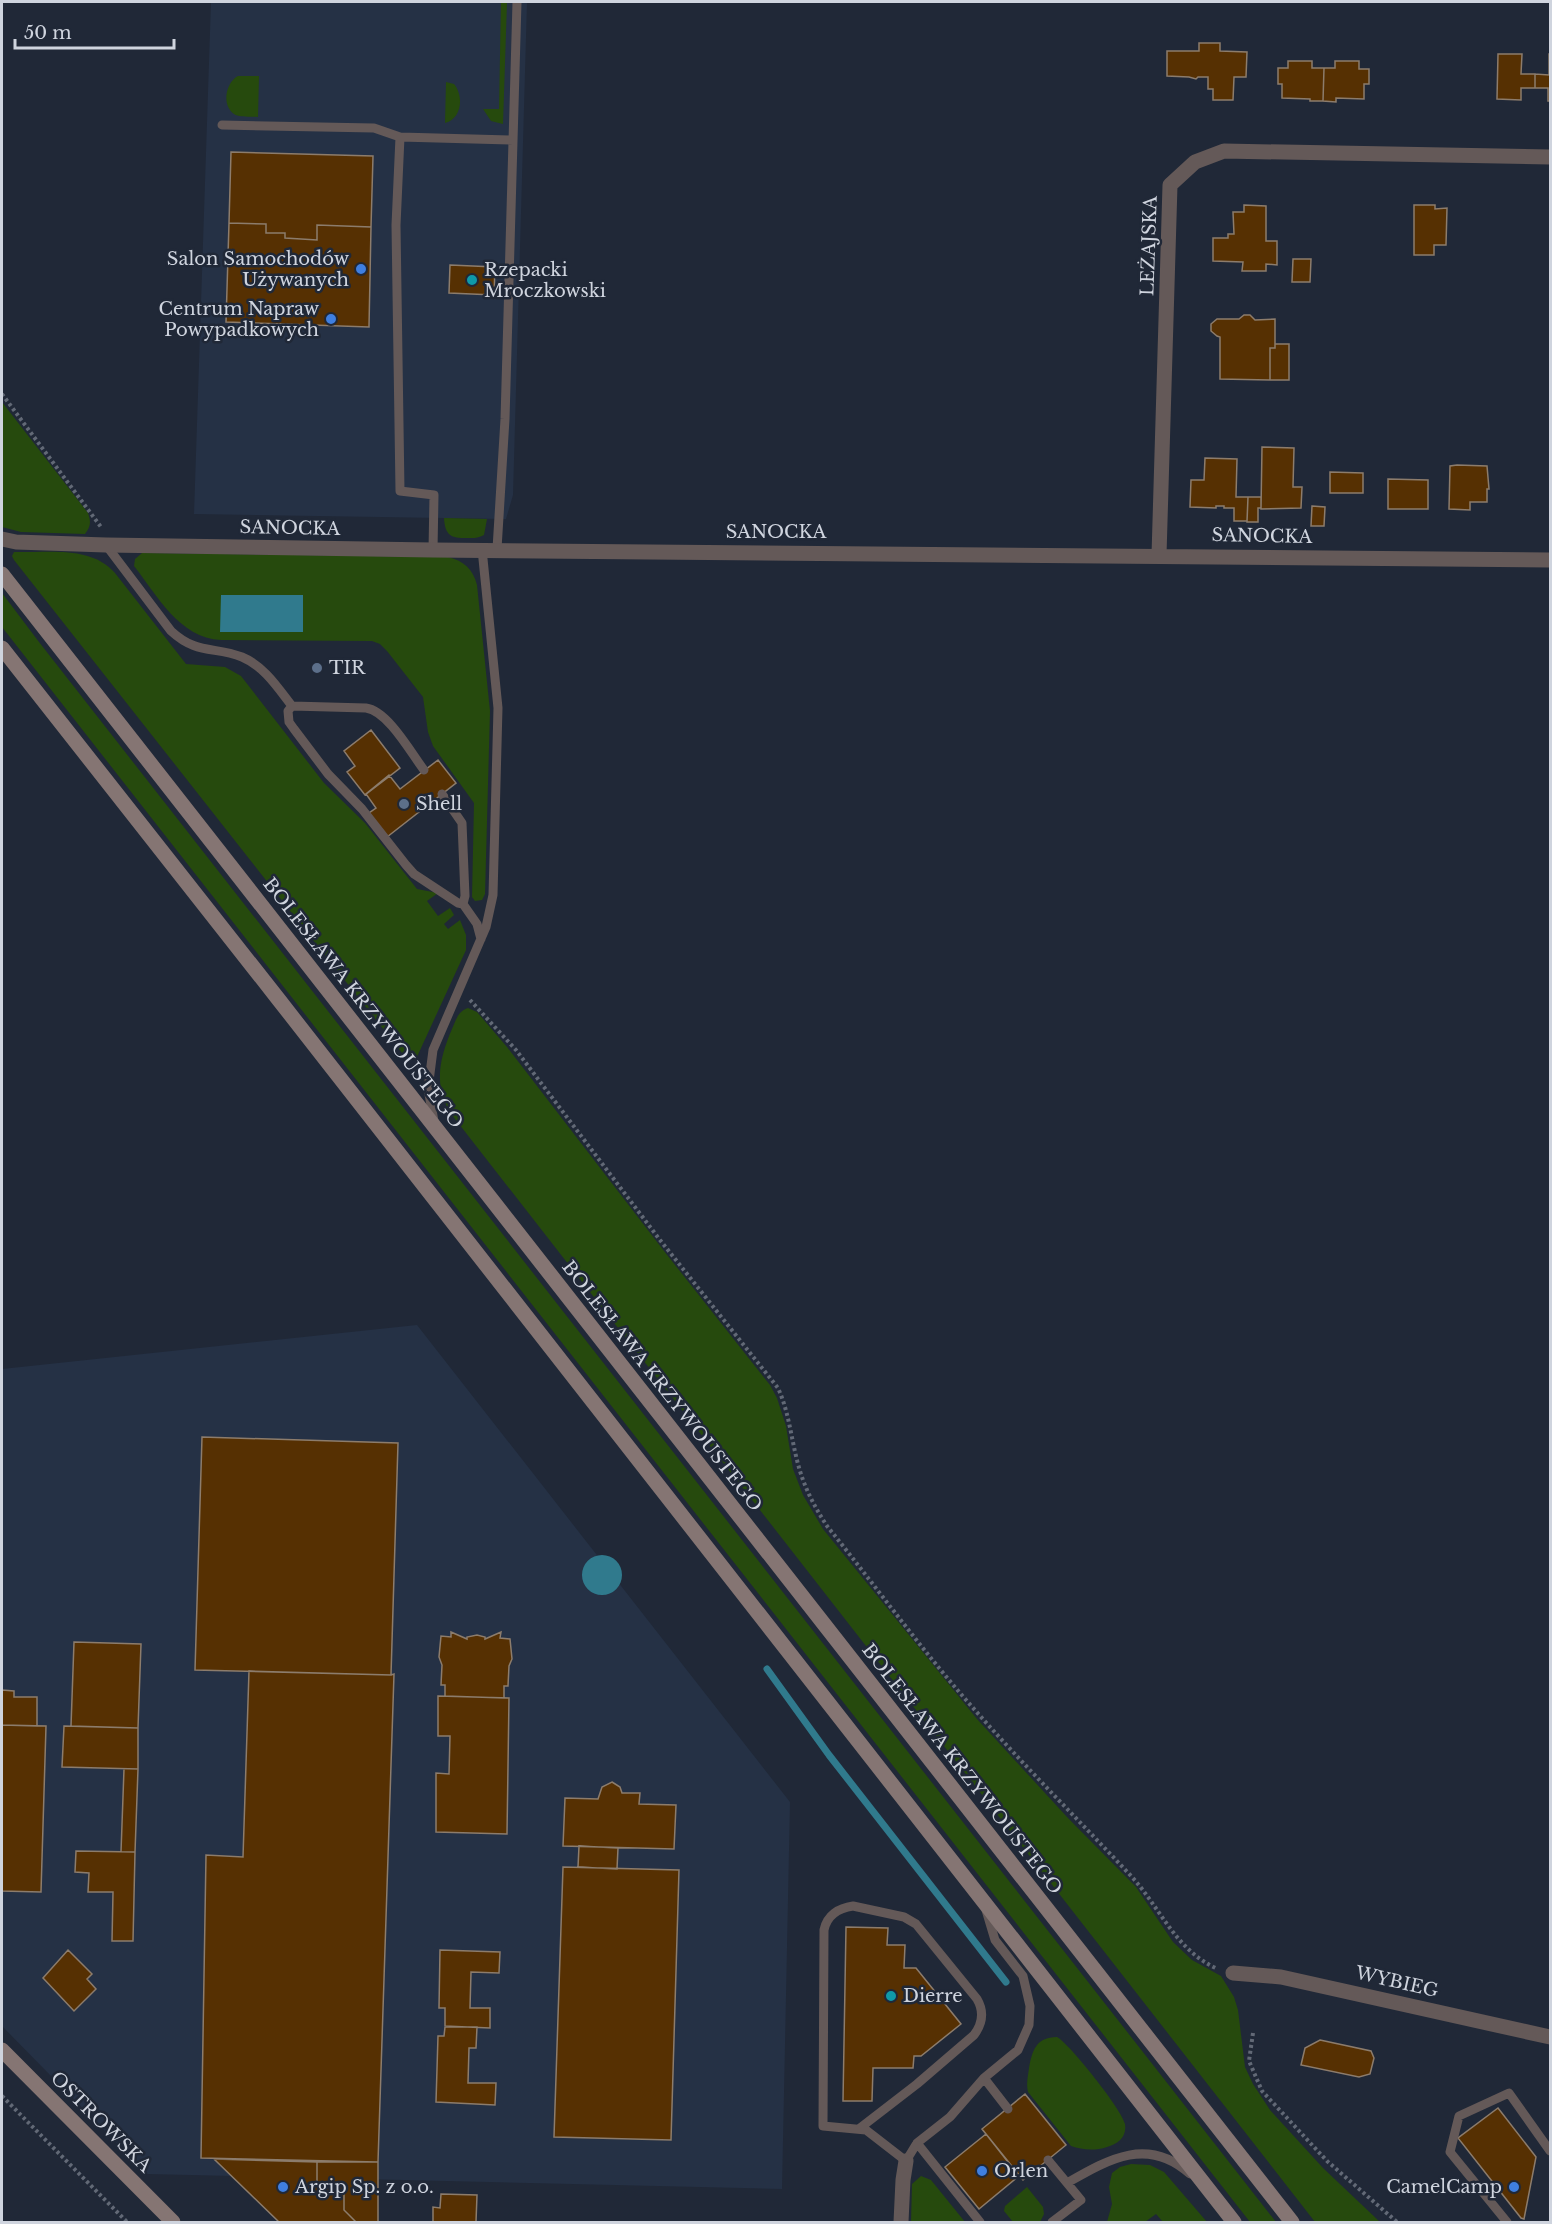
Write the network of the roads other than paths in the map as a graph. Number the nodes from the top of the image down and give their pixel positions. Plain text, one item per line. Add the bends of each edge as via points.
1 (517, 2) edge
2 (222, 125) dead end
3 (400, 137) junction
4 (513, 140) junction
5 (1551, 157) edge
6 (2, 539) edge
7 (106, 545) junction
8 (434, 549) junction
9 (489, 549) junction
10 (1159, 555) junction
11 (1551, 560) edge
12 (2, 574) edge
13 (2, 648) edge
14 (292, 706) junction
15 (424, 770) dead end
16 (442, 794) dead end
17 (463, 904) junction
18 (481, 939) junction
19 (439, 1131) junction
20 (982, 1899) junction
21 (1233, 1973) road end
22 (1551, 2037) edge
23 (2, 2050) edge
24 (984, 2078) junction
25 (1008, 2109) dead end
26 (860, 2128) junction
27 (916, 2143) junction
28 (1551, 2151) edge
29 (1048, 2160) dead end
30 (906, 2162) junction
31 (1067, 2183) junction
32 (1210, 2192) junction
33 (172, 2223) edge
34 (901, 2223) edge
35 (980, 2223) edge
36 (1052, 2223) edge
37 (1234, 2223) edge
38 (1292, 2223) edge
39 (1507, 2223) edge

1 - 4 lane
2 - 3 lane via 374,128
3 - 4 lane
3 - 8 lane via 396,225 400,491 434,495
4 - 9 lane via 505,419
5 - 10 street, LEŻAJSKA via 1224,151 1195,162 1170,186
6 - 7 street, SANOCKA
7 - 8 street, SANOCKA
7 - 14 lane via 177,636 194,647 249,661 266,673
8 - 9 street, SANOCKA
9 - 10 street, SANOCKA
9 - 18 lane via 498,708 493,895
10 - 11 street, SANOCKA
12 - 19 main road, BOLESŁAWA KRZYWOUSTEGO
13 - 20 main road
14 - 15 lane via 376,710
14 - 17 lane via 288,711 294,729 406,865
16 - 17 lane via 462,823
17 - 18 lane via 477,924
18 - 19 lane via 431,1057 428,1096
19 - 38 main road, BOLESŁAWA KRZYWOUSTEGO
20 - 24 lane via 995,1940 1023,1976 1030,2006 1029,2025 1018,2050
20 - 32 main road
21 - 22 street, WYBIEG via 1281,1977
23 - 33 main road, OSTROWSKA
24 - 25 lane
24 - 27 lane via 950,2117
26 - 26 lane via 823,2126 824,1930 832,1915 853,1906 904,1917 915,1924 976,1999 981,2013 980,2027 974,2035
26 - 30 lane via 872,2133
27 - 30 lane
27 - 35 lane
28 - 39 lane via 1509,2093 1459,2116 1450,2152
29 - 31 lane
30 - 34 street
31 - 32 lane via 1107,2162 1152,2153 1175,2162
31 - 36 lane via 1081,2200
32 - 37 main road

